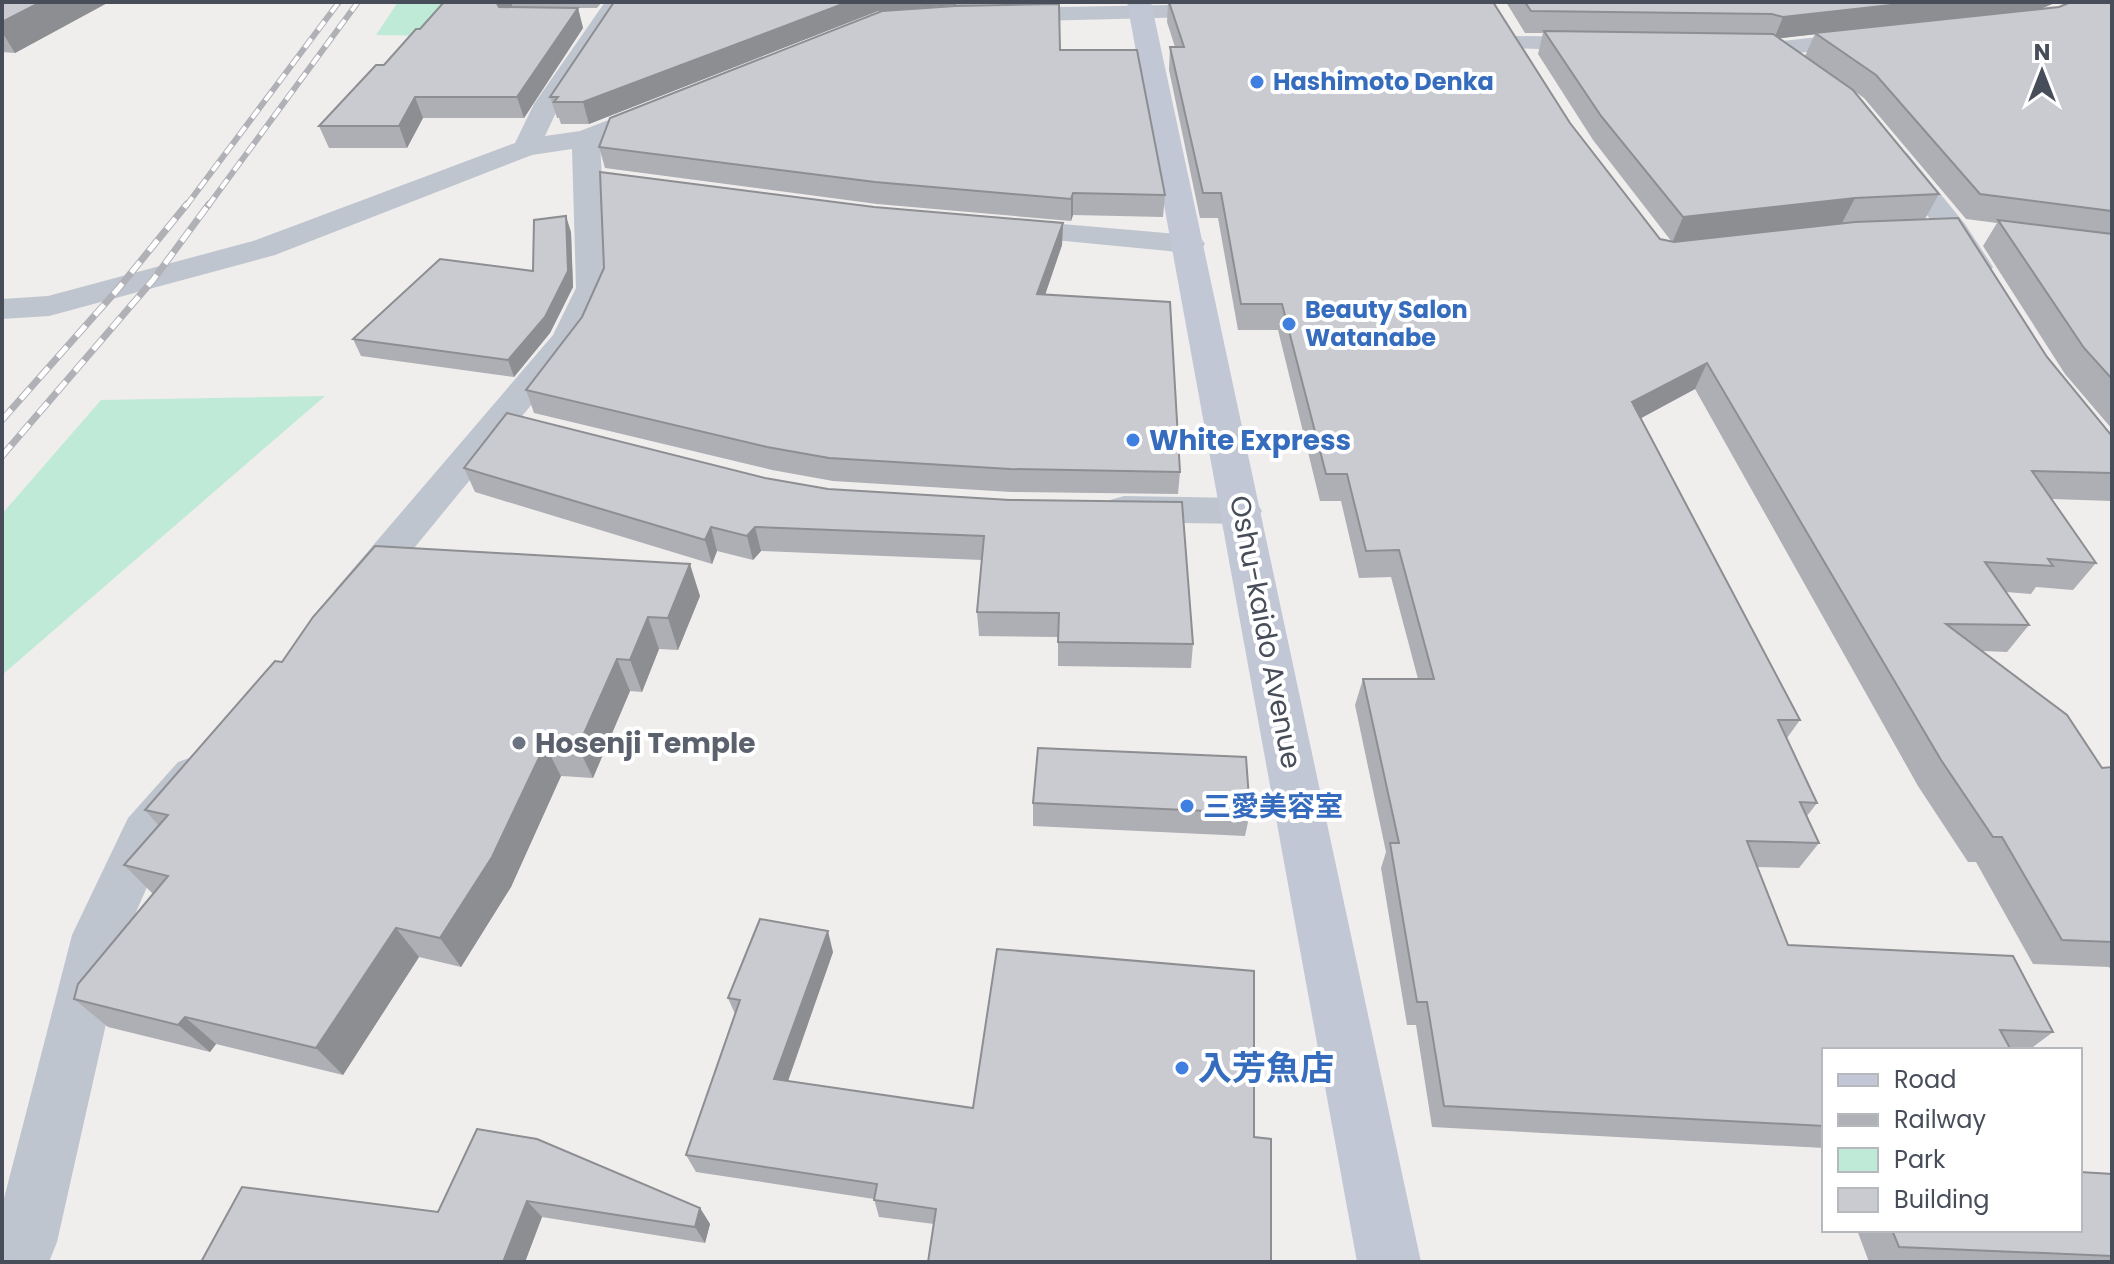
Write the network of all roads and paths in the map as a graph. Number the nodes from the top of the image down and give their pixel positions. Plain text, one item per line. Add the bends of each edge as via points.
1 (643, 6) edge
2 (1139, 7) edge
3 (1203, 7) edge
4 (1042, 8) edge
5 (1082, 8) edge
6 (613, 9) edge
7 (1249, 10) edge
8 (971, 15) edge
9 (1498, 16) edge
10 (576, 18) dead end
11 (1894, 36) edge
12 (1514, 43) junction
13 (1623, 45) edge
14 (1530, 69) edge
15 (1808, 74) edge
16 (685, 98) edge
17 (1881, 140) edge
18 (526, 148) junction
19 (597, 166) junction
20 (970, 225) edge
21 (1940, 231) junction
22 (1997, 235) edge
23 (1189, 244) junction
24 (1994, 293) edge
25 (2, 309) edge
26 (1085, 509) edge
27 (1242, 511) junction
28 (330, 620) edge
29 (217, 750) edge
30 (16, 1262) edge
31 (1389, 1262) edge

1 - 6 street
2 - 3 street
2 - 5 street
2 - 23 main road, Oshu-kaido Avenue
3 - 7 street
4 - 5 street
4 - 8 street
6 - 10 street
6 - 18 street via 547,104
9 - 12 street
11 - 15 street via 1760,48
12 - 13 street
12 - 14 street
16 - 19 street
17 - 21 street
18 - 19 street
18 - 25 street via 264,248 49,306
19 - 28 street via 592,288 569,338 518,423
20 - 23 street
21 - 22 street
21 - 24 street
23 - 27 main road, Oshu-kaido Avenue
26 - 27 street
27 - 31 main road, Oshu-kaido Avenue
29 - 30 street via 146,833 99,935

